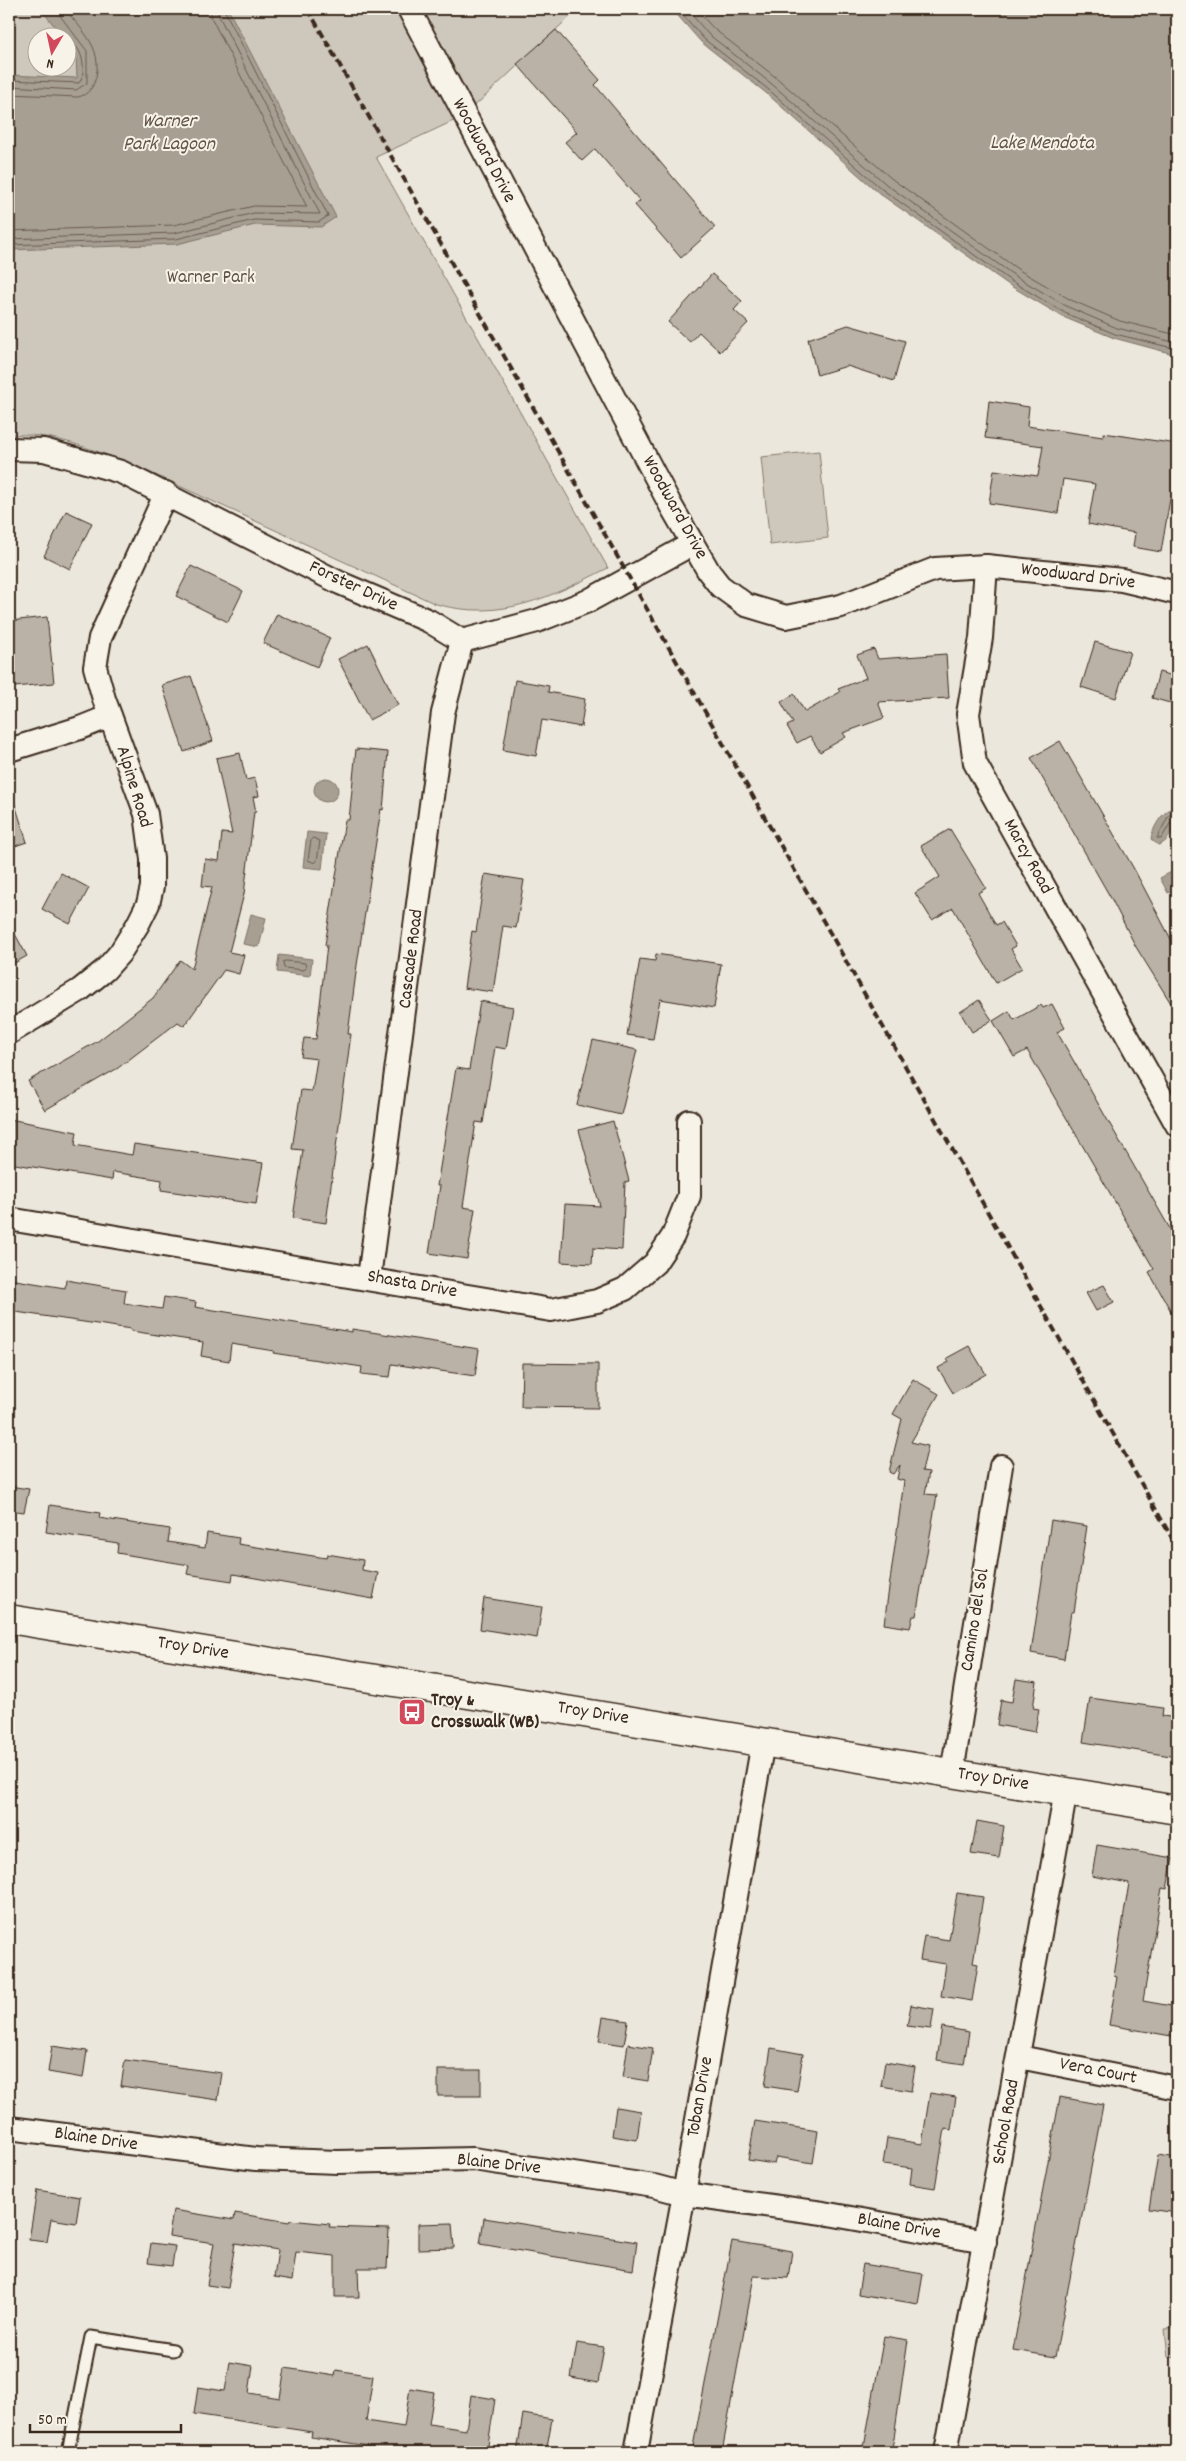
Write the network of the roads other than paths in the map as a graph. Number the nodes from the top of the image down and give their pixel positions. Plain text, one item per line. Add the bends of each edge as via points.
1 (409, 9) edge
2 (9, 449) edge
3 (166, 494) junction
4 (692, 544) junction
5 (986, 566) junction
6 (1177, 592) edge
7 (462, 641) junction
8 (110, 716) junction
9 (9, 750) edge
10 (9, 1033) edge
11 (689, 1121) dead end
12 (1177, 1125) edge
13 (9, 1220) edge
14 (369, 1278) junction
15 (1001, 1466) dead end
16 (9, 1619) edge
17 (763, 1742) junction
18 (952, 1773) junction
19 (1066, 1791) junction
20 (1177, 1810) edge
21 (1019, 2058) junction
22 (1177, 2088) edge
23 (9, 2128) edge
24 (684, 2194) junction
25 (985, 2242) junction
26 (173, 2350) dead end
27 (68, 2452) edge
28 (636, 2452) edge
29 (946, 2452) edge

1 - 4 street, Woodward Drive
2 - 3 street, Forster Drive via 44,450 80,458 121,472
3 - 7 street, Forster Drive via 340,583 429,621
3 - 8 street, Alpine Road via 96,650 95,667
4 - 5 street, Woodward Drive via 709,572 732,596 746,605 786,617 841,606 935,569
4 - 7 street via 588,602 537,621
5 - 6 street, Woodward Drive via 1122,580
5 - 12 street, Marcy Road via 980,638 968,714 975,763
7 - 14 street, Cascade Road via 443,713
8 - 9 street
8 - 10 street, Alpine Road via 146,814 152,859 148,904 120,953 105,970 80,990
11 - 14 street, Shasta Drive via 689,1196 673,1236 655,1263 625,1288 597,1301 551,1310
13 - 14 street, Shasta Drive
15 - 18 street, Camino del Sol
16 - 17 street, Troy Drive
17 - 18 street, Troy Drive
17 - 24 street, Toban Drive
18 - 19 street, Troy Drive
19 - 20 street, Troy Drive
19 - 21 street, School Road
21 - 22 street, Vera Court
21 - 25 street, School Road
23 - 24 street, Blaine Drive via 256,2159 338,2162 473,2159 654,2186
24 - 25 street, Blaine Drive via 823,2213
24 - 28 street, Toban Drive
25 - 29 street, School Road
26 - 27 lane via 91,2337

